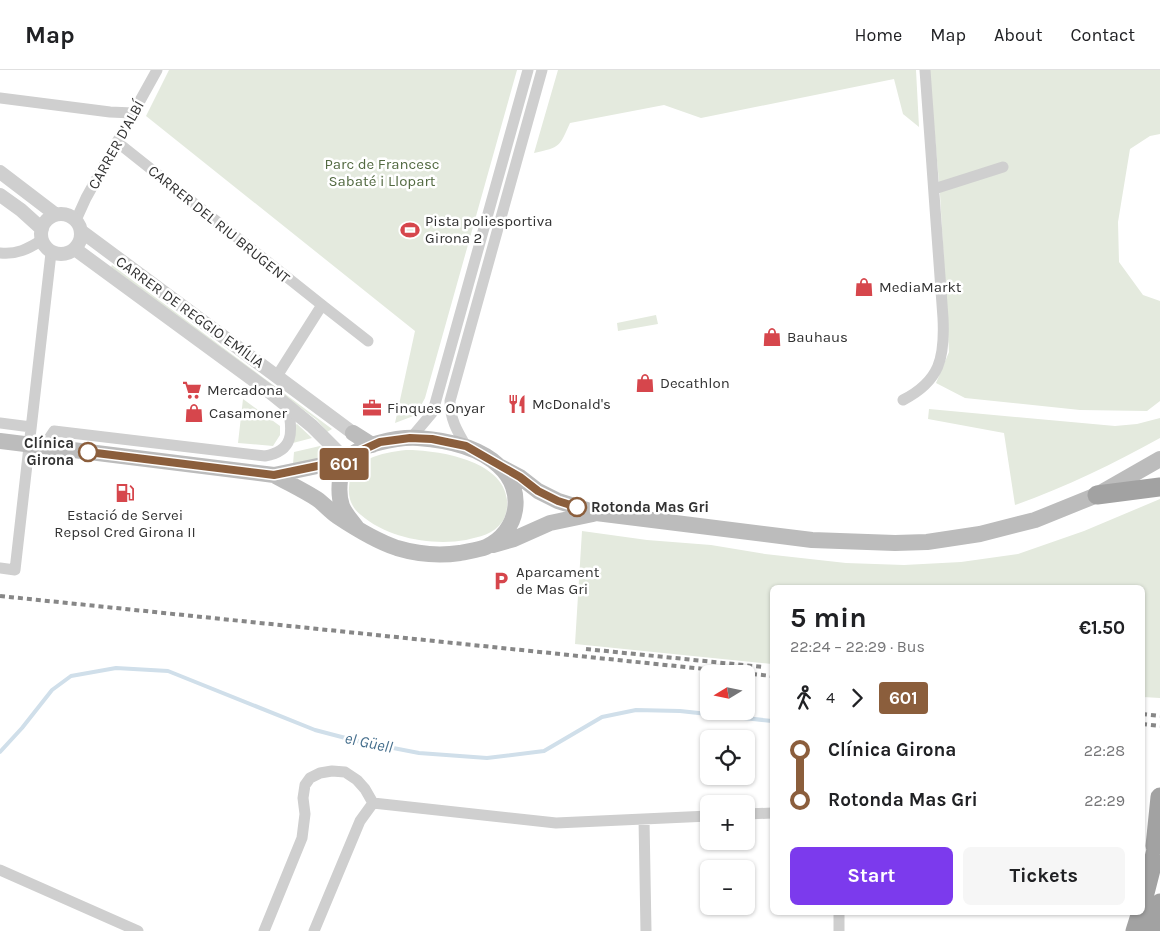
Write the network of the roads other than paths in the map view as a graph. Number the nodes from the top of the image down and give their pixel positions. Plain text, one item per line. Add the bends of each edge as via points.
1 (157, 70) edge
2 (528, 70) edge
3 (542, 70) edge
4 (925, 70) edge
5 (0, 98) edge
6 (133, 113) junction
7 (118, 142) junction
8 (1003, 167) dead end
9 (0, 172) edge
10 (934, 189) junction
11 (0, 195) edge
12 (55, 214) junction
13 (78, 226) junction
14 (42, 234) junction
15 (75, 249) junction
16 (0, 253) edge
17 (51, 253) junction
18 (322, 305) junction
19 (368, 341) dead end
20 (277, 376) junction
21 (903, 400) dead end
22 (288, 407) junction
23 (0, 423) edge
24 (31, 427) junction
25 (353, 433) joint
26 (410, 438) junction
27 (0, 441) edge
28 (36, 445) junction
29 (372, 445) junction
30 (466, 446) junction
31 (250, 454) junction
32 (342, 458) junction
33 (1160, 459) edge
34 (499, 466) junction
35 (271, 474) junction
36 (1160, 487) edge
37 (1097, 495) junction
38 (596, 513) junction
39 (357, 528) junction
40 (486, 547) junction
41 (0, 568) edge
42 (1160, 797) edge
43 (373, 803) junction
44 (770, 813) edge
45 (755, 814) edge
46 (700, 816) edge
47 (644, 819) junction
48 (1160, 834) edge
49 (1155, 856) junction
50 (0, 870) edge
51 (1145, 894) edge
52 (1160, 903) edge
53 (838, 915) edge
54 (1139, 915) edge
55 (138, 931) edge
56 (264, 931) edge
57 (314, 931) edge
58 (646, 931) edge
59 (839, 931) edge
60 (1135, 931) edge
61 (1152, 931) edge

1 - 6 street, CARRER D'ALBÍ
2 - 26 street via 436,404
3 - 30 street via 450,401 454,426
4 - 10 street
5 - 6 street
6 - 7 street, CARRER D'ALBÍ
7 - 13 street, CARRER D'ALBÍ via 86,198
7 - 18 street, CARRER DEL RIU BRUGENT
8 - 10 street
9 - 12 street
10 - 21 street via 943,349 936,370 923,388
11 - 14 street via 21,210
12 - 13 street via 66,214
12 - 14 street via 46,220
13 - 15 street via 81,240
13 - 20 street, CARRER DE REGGIO EMÍLIA
14 - 16 street via 28,249
14 - 17 street
15 - 17 street via 65,254
15 - 22 street, CARRER DE REGGIO EMÍLIA
17 - 24 street
18 - 19 street, CARRER DEL RIU BRUGENT
18 - 20 street
20 - 25 street, CARRER DE REGGIO EMÍLIA
22 - 31 street via 292,426 287,444 278,452 265,456
22 - 32 street, CARRER DE REGGIO EMÍLIA via 312,426
23 - 24 street
24 - 28 street
25 - 29 main road, CARRER DE REGGIO EMÍLIA
26 - 29 main road
26 - 30 main road
27 - 28 main road
28 - 31 street via 54,431
28 - 35 main road
28 - 41 street via 15,570
29 - 32 main road
30 - 34 main road
31 - 35 street
32 - 35 main road via 327,464
32 - 39 main road via 340,501
33 - 37 main road
34 - 38 main road via 558,501
34 - 40 main road via 514,490 515,514 508,529
35 - 39 main road via 315,498
36 - 37 highway
37 - 38 main road via 1035,520 988,532 895,544 812,540
38 - 40 main road via 550,523
39 - 40 main road via 378,540 417,552 454,554
42 - 49 highway
43 - 47 street via 556,823
43 - 56 street via 357,780 345,772 326,772 310,778 303,798 302,838
43 - 57 street via 360,821
44 - 45 street
46 - 47 street
47 - 58 street
48 - 49 highway
49 - 51 highway
50 - 55 street
52 - 61 highway
53 - 59 street
54 - 60 highway

